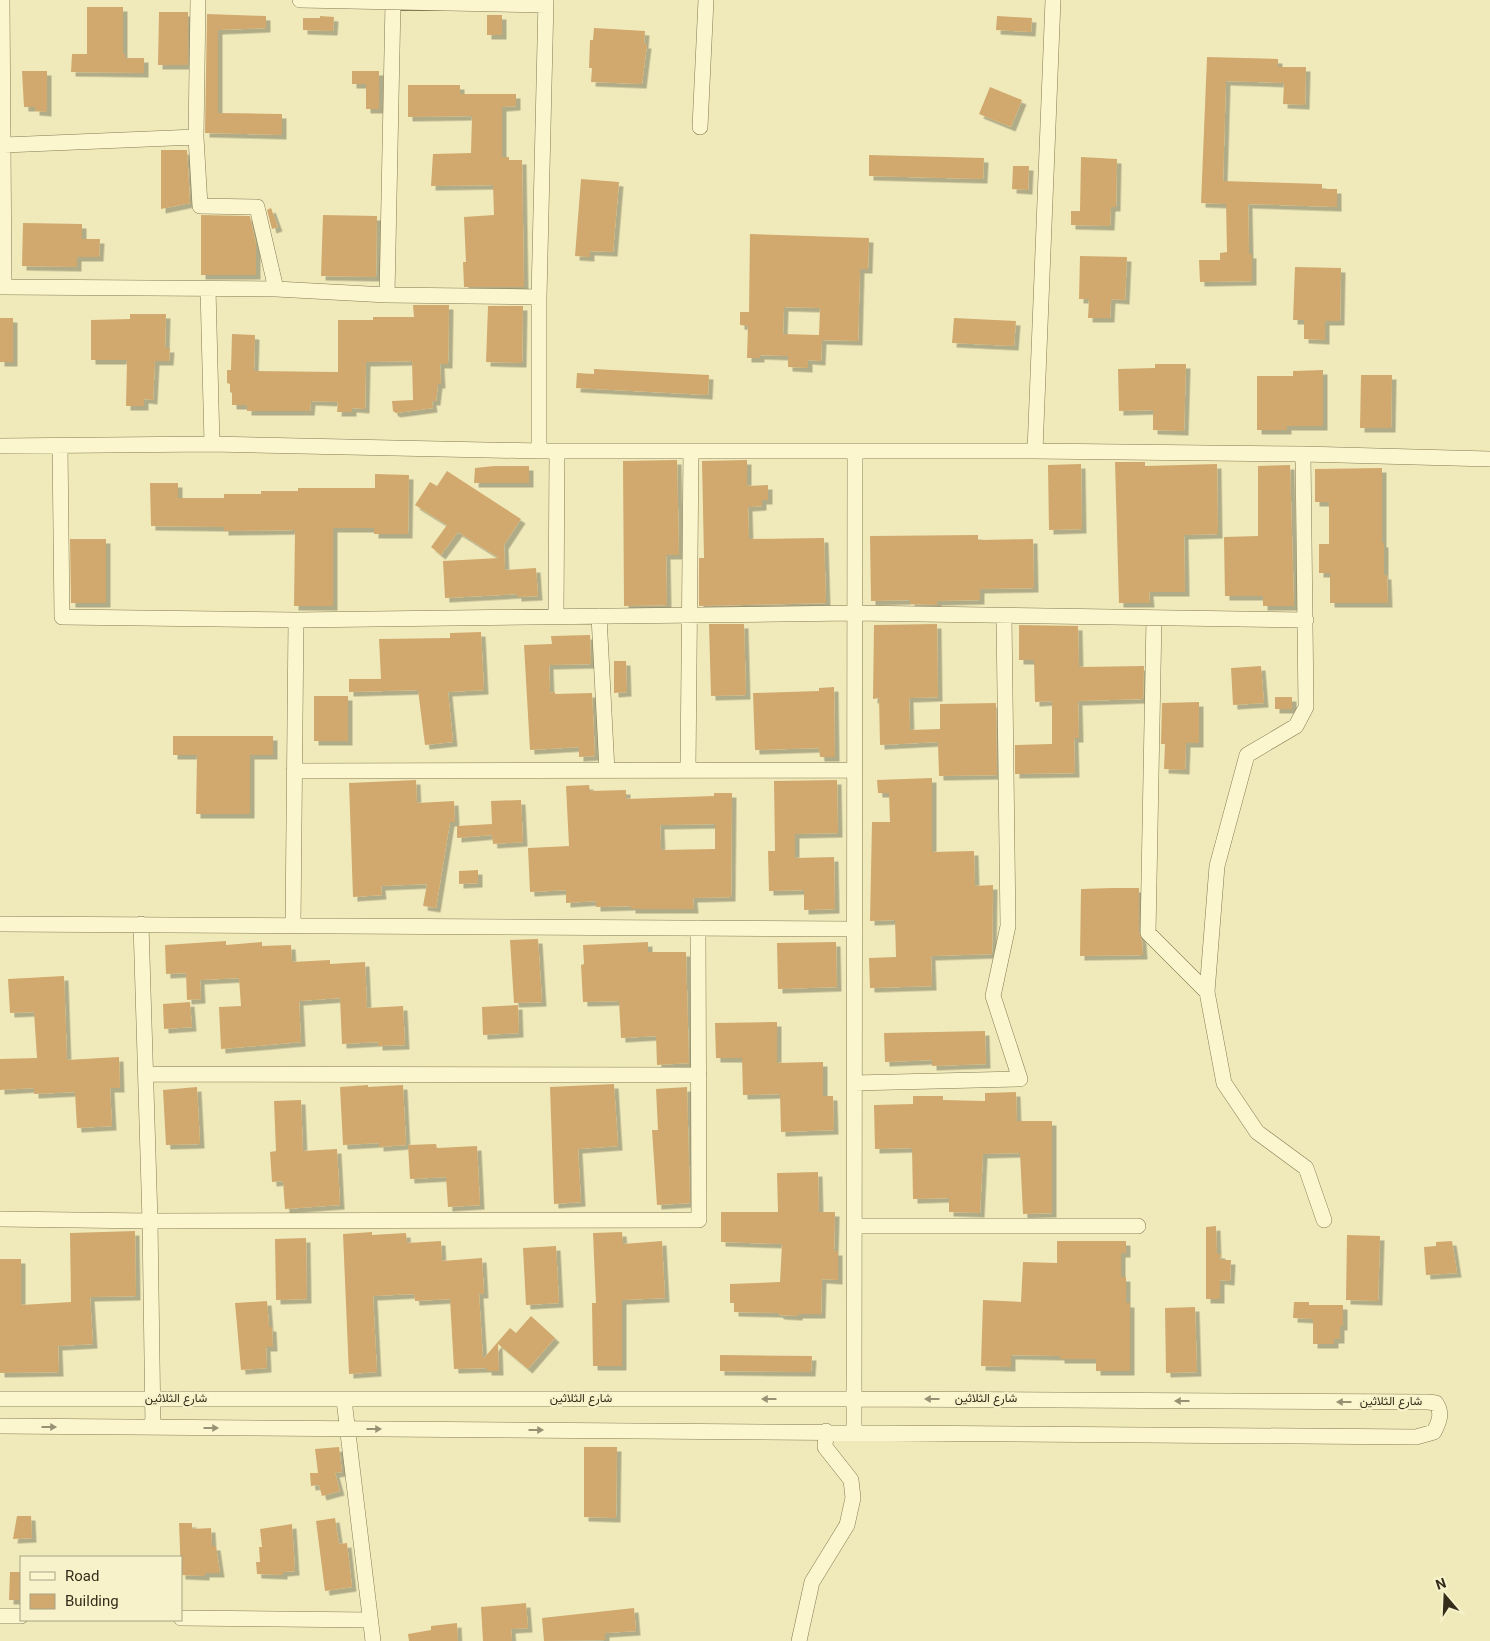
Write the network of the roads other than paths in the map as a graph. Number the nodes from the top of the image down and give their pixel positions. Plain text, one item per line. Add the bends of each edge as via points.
1 (2, 0) edge
2 (198, 0) edge
3 (300, 0) edge
4 (706, 0) edge
5 (1053, 0) edge
6 (393, 2) junction
7 (546, 2) edge
8 (700, 127) dead end
9 (196, 137) junction
10 (4, 145) junction
11 (2, 287) edge
12 (276, 288) junction
13 (208, 289) junction
14 (387, 296) junction
15 (539, 298) junction
16 (212, 444) junction
17 (0, 446) edge
18 (60, 446) junction
19 (539, 451) junction
20 (557, 451) junction
21 (1035, 451) junction
22 (691, 452) junction
23 (855, 452) junction
24 (1303, 454) junction
25 (1490, 459) edge
26 (854, 613) junction
27 (689, 615) junction
28 (599, 616) junction
29 (556, 617) junction
30 (1004, 617) junction
31 (1154, 618) junction
32 (296, 620) junction
33 (1306, 620) junction
34 (688, 770) junction
35 (854, 770) junction
36 (607, 771) junction
37 (294, 772) junction
38 (0, 924) edge
39 (141, 924) junction
40 (293, 925) junction
41 (698, 928) junction
42 (854, 929) junction
43 (1207, 992) junction
44 (146, 1074) junction
45 (699, 1075) junction
46 (854, 1083) junction
47 (0, 1219) edge
48 (1324, 1220) dead end
49 (150, 1221) junction
50 (854, 1226) junction
51 (1138, 1226) dead end
52 (854, 1398) junction
53 (0, 1399) edge
54 (154, 1399) junction
55 (344, 1400) junction
56 (0, 1426) edge
57 (153, 1427) junction
58 (346, 1428) junction
59 (826, 1431) junction
60 (854, 1431) junction
61 (0, 1616) edge
62 (20, 1616) edge
63 (182, 1618) edge
64 (370, 1620) junction
65 (373, 1641) edge
66 (799, 1641) edge

1 - 10 street
2 - 9 street
3 - 6 street
4 - 8 street
5 - 21 street
6 - 7 street
6 - 14 street
7 - 15 street
9 - 10 street
9 - 12 street via 200,206 257,207
10 - 11 street
11 - 13 street
12 - 13 street
12 - 14 street
13 - 16 street
14 - 15 street
15 - 19 street
16 - 18 street
16 - 19 street
17 - 18 street
18 - 32 street via 62,617
19 - 20 street
20 - 22 street
20 - 29 street
21 - 23 street
21 - 24 street
22 - 23 street
22 - 27 street
23 - 26 street
24 - 25 street
24 - 33 street
26 - 27 street
26 - 30 street
26 - 35 street
27 - 28 street
27 - 34 street
28 - 29 street
28 - 36 street
29 - 32 street
30 - 31 street
30 - 46 street via 1008,926 993,996 1020,1079
31 - 33 street
31 - 43 street via 1148,932
32 - 37 street
33 - 43 street via 1306,707 1296,726 1247,755 1217,866
34 - 35 street
34 - 36 street
35 - 42 street
36 - 37 street
37 - 40 street
38 - 39 street
39 - 40 street
39 - 44 street
40 - 41 street
41 - 42 street
41 - 45 street
42 - 46 street
43 - 48 street via 1224,1083 1257,1132 1306,1168
44 - 45 street
44 - 49 street
45 - 49 street via 699,1220
46 - 50 street
47 - 49 street
49 - 54 street
50 - 51 street
50 - 52 street
52 -> 55 street, شارع الثلاثين
52 - 60 street
60 -> 52 street, شارع الثلاثين via 1416,1437 1434,1432 1440,1418 1436,1403 1428,1402
53 - 54 street, شارع الثلاثين
54 - 55 street, شارع الثلاثين
54 - 57 street
55 - 58 street
56 -> 57 street, شارع الثلاثين
57 -> 58 street, شارع الثلاثين
58 -> 59 street, شارع الثلاثين
58 - 64 street
59 - 60 street, شارع الثلاثين
59 - 66 street via 826,1447 851,1480 853,1498 847,1525 812,1582
61 - 62 street
63 - 64 street
64 - 65 street

